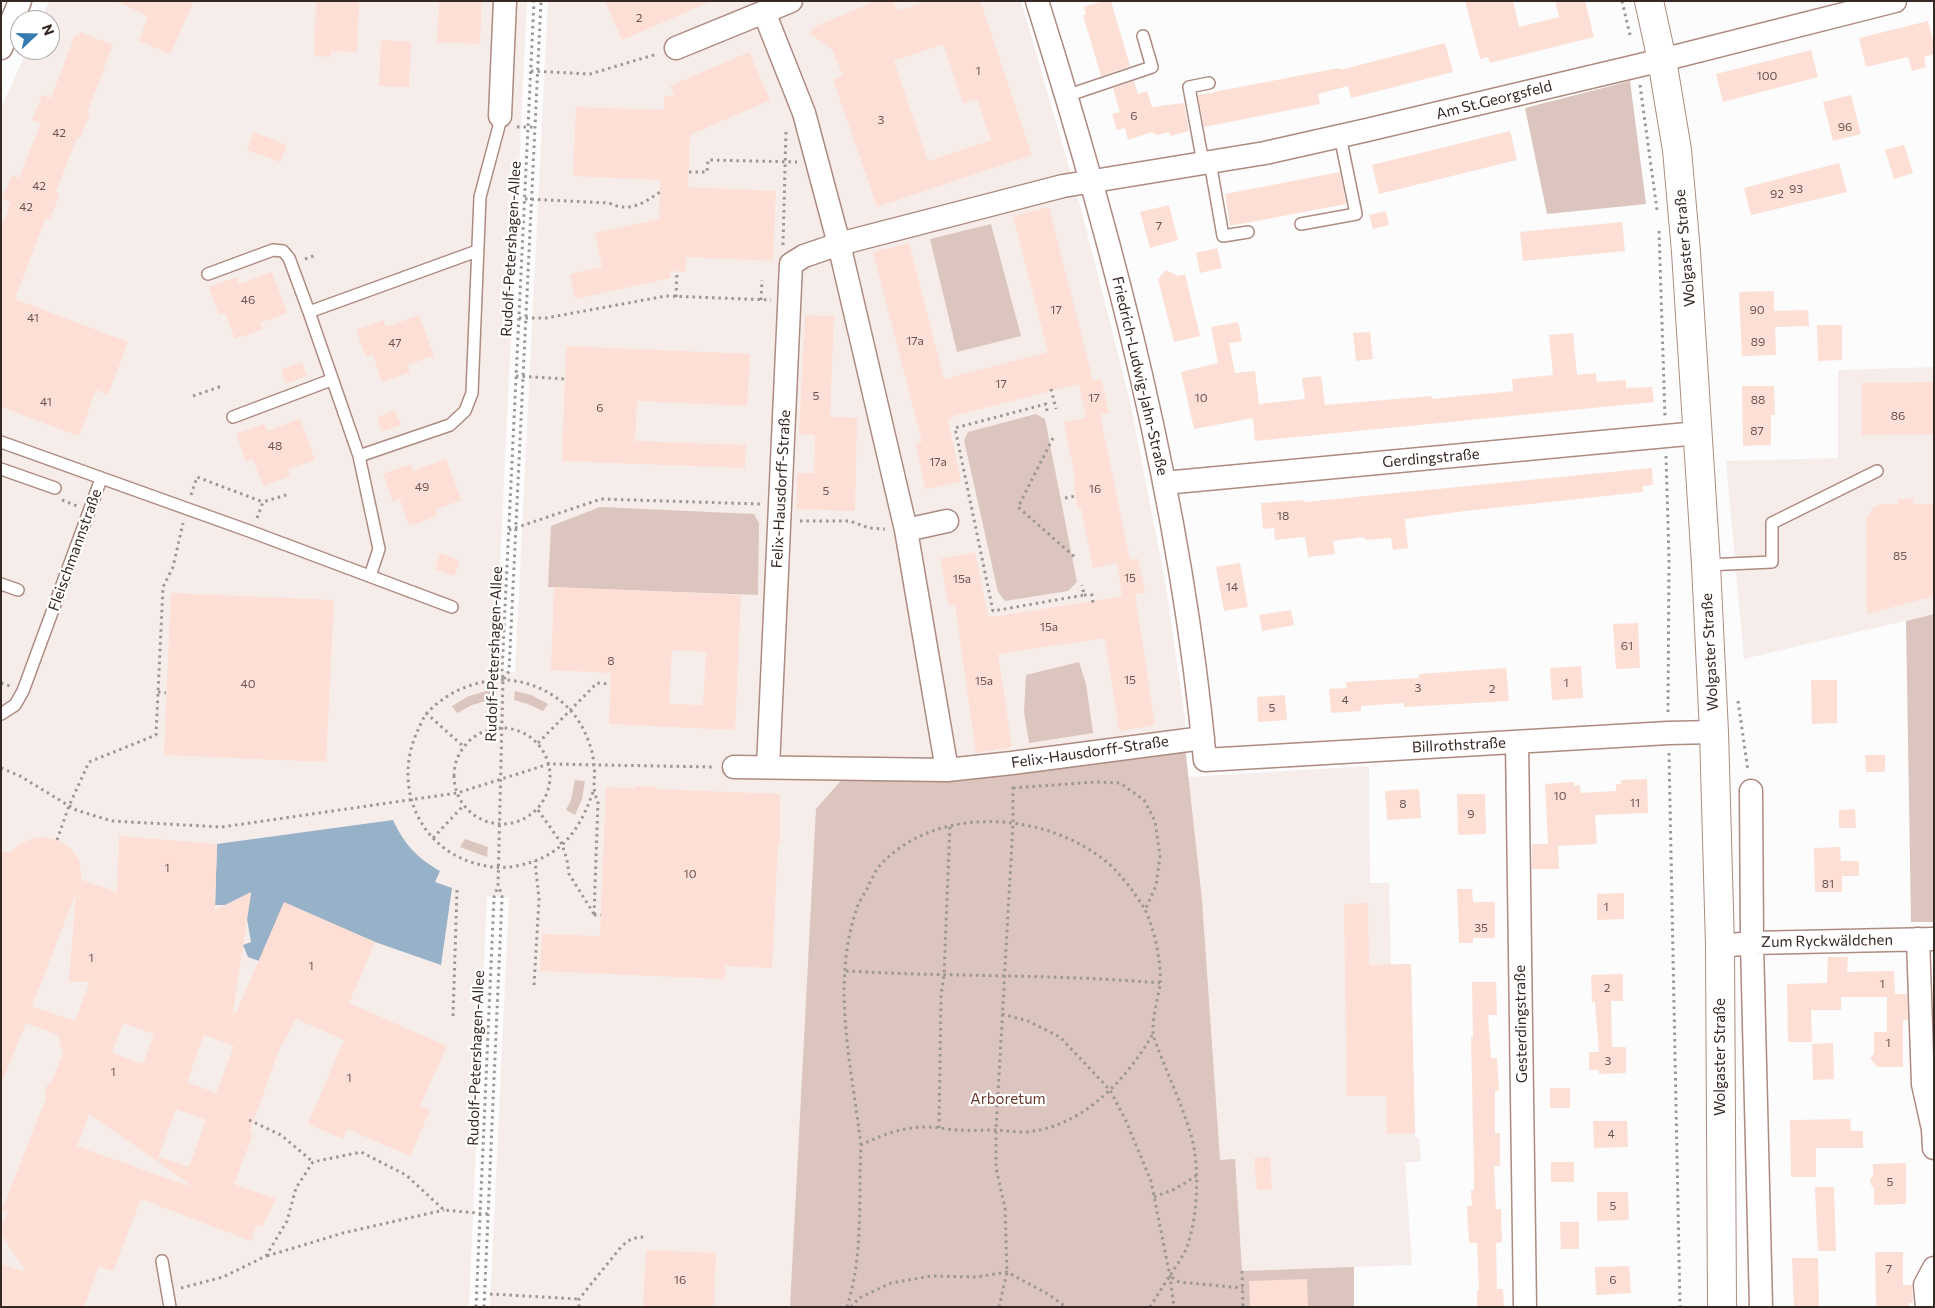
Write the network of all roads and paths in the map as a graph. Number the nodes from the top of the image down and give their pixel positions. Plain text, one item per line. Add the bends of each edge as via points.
1 (20, 1) edge
2 (505, 1) edge
3 (534, 1) edge
4 (541, 1) edge
5 (791, 1) edge
6 (1037, 1) edge
7 (1649, 1) edge
8 (1895, 1) edge
9 (764, 12) junction
10 (1143, 36) dead end
11 (1, 48) edge
12 (676, 48) joint
13 (1650, 62) junction
14 (531, 71) junction
15 (538, 71) junction
16 (1209, 83) dead end
17 (1066, 96) junction
18 (500, 116) joint
19 (786, 125) dead end
20 (527, 127) junction
21 (534, 128) junction
22 (1340, 136) junction
23 (785, 161) junction
24 (818, 162) junction
25 (1206, 162) junction
26 (689, 172) dead end
27 (1091, 180) junction
28 (660, 192) dead end
29 (525, 199) junction
30 (532, 199) junction
31 (1657, 212) dead end
32 (1658, 222) dead end
33 (1301, 224) dead end
34 (1248, 232) dead end
35 (839, 244) junction
36 (477, 251) junction
37 (791, 264) junction
38 (677, 271) dead end
39 (208, 274) dead end
40 (762, 280) dead end
41 (676, 297) junction
42 (761, 300) junction
43 (789, 301) junction
44 (309, 312) junction
45 (519, 318) junction
46 (526, 318) junction
47 (516, 376) junction
48 (524, 376) junction
49 (566, 379) dead end
50 (331, 380) junction
51 (222, 386) dead end
52 (1051, 389) dead end
53 (194, 396) dead end
54 (1056, 409) dead end
55 (1047, 411) dead end
56 (234, 417) dead end
57 (1698, 433) junction
58 (1666, 436) junction
59 (1053, 438) dead end
60 (1, 442) edge
61 (358, 456) junction
62 (1, 468) edge
63 (1877, 472) dead end
64 (101, 479) junction
65 (1164, 483) junction
66 (57, 493) joint
67 (289, 494) dead end
68 (1076, 496) dead end
69 (1065, 498) dead end
70 (263, 502) junction
71 (187, 508) junction
72 (90, 511) junction
73 (780, 513) junction
74 (947, 521) dead end
75 (516, 528) junction
76 (869, 528) dead end
77 (509, 530) junction
78 (906, 530) junction
79 (252, 532) junction
80 (1077, 559) dead end
81 (1706, 565) junction
82 (370, 576) junction
83 (1, 584) edge
84 (1082, 585) dead end
85 (18, 590) dead end
86 (1084, 595) junction
87 (1093, 603) dead end
88 (452, 607) dead end
89 (503, 680) junction
90 (610, 684) dead end
91 (158, 692) junction
92 (166, 693) dead end
93 (570, 711) junction
94 (426, 713) junction
95 (1, 714) edge
96 (502, 727) junction
97 (1714, 732) junction
98 (1668, 733) junction
99 (1517, 742) junction
100 (538, 743) junction
101 (463, 746) junction
102 (1204, 749) junction
103 (1012, 763) junction
104 (549, 764) junction
105 (594, 765) junction
106 (734, 767) joint
107 (768, 767) junction
108 (1, 768) edge
109 (947, 770) junction
110 (502, 778) junction
111 (1013, 788) junction
112 (593, 792) junction
113 (1751, 792) dead end
114 (457, 793) junction
115 (411, 800) junction
116 (69, 806) junction
117 (464, 806) junction
118 (538, 810) junction
119 (500, 824) junction
120 (1013, 824) junction
121 (950, 825) junction
122 (433, 838) junction
123 (58, 840) dead end
124 (562, 844) junction
125 (535, 861) junction
126 (499, 867) junction
127 (498, 886) junction
128 (457, 890) dead end
129 (595, 902) junction
130 (601, 903) dead end
131 (1145, 910) junction
132 (594, 914) junction
133 (601, 915) dead end
134 (1926, 939) edge
135 (1752, 943) junction
136 (1720, 946) junction
137 (846, 971) junction
138 (944, 975) junction
139 (1006, 977) junction
140 (1160, 983) junction
141 (534, 985) dead end
142 (1002, 1014) junction
143 (453, 1016) dead end
144 (1153, 1034) junction
145 (1110, 1090) junction
146 (249, 1120) dead end
147 (939, 1128) junction
148 (996, 1130) junction
149 (861, 1145) junction
150 (1934, 1148) edge
151 (313, 1162) junction
152 (1196, 1176) junction
153 (1154, 1197) junction
154 (444, 1210) junction
155 (481, 1213) junction
156 (488, 1214) junction
157 (646, 1236) dead end
158 (266, 1256) junction
159 (162, 1262) dead end
160 (1934, 1268) edge
161 (1242, 1271) dead end
162 (1007, 1272) junction
163 (1170, 1276) junction
164 (1243, 1288) junction
165 (168, 1292) junction
166 (490, 1294) dead end
167 (579, 1299) junction
168 (170, 1307) edge
169 (476, 1307) edge
170 (484, 1307) edge
171 (579, 1307) edge
172 (847, 1307) edge
173 (851, 1307) edge
174 (999, 1307) edge
175 (1066, 1307) edge
176 (1150, 1307) edge
177 (1174, 1307) edge
178 (1243, 1307) edge
179 (1525, 1307) edge
180 (1680, 1307) edge
181 (1722, 1307) edge
182 (1761, 1307) edge
183 (1927, 1307) edge

1 - 11 street
2 - 18 street
3 - 14 path, Rudolf-Petershagen-Allee
4 - 15 path
5 - 9 street
6 - 17 street, Friedrich-Ludwig-Jahn-Straße
7 - 13 main road, Wolgaster Straße
8 - 13 street, Am St.Georgsfeld
9 - 12 street
9 - 24 street via 804,113
10 - 17 lane via 1152,67
12 - 15 path via 590,74
13 - 22 street, Am St.Georgsfeld
13 - 31 path
13 - 57 main road, Wolgaster Straße via 1677,150
14 - 15 path
14 - 20 path, Rudolf-Petershagen-Allee
15 - 21 path
16 - 25 lane via 1189,87
17 - 27 street, Friedrich-Ludwig-Jahn-Straße
18 - 36 lane via 480,197
19 - 23 path
20 - 21 path
20 - 29 path, Rudolf-Petershagen-Allee
21 - 30 path
22 - 25 street, Am St.Georgsfeld
22 - 33 lane via 1356,214
23 - 24 path
23 - 26 path via 708,160 707,172
23 - 37 path via 783,248
24 - 35 street
25 - 27 street, Am St.Georgsfeld
25 - 34 lane via 1223,236
27 - 35 street
27 - 65 street, Friedrich-Ludwig-Jahn-Straße via 1125,306
28 - 30 path via 639,206
29 - 30 path
29 - 45 path, Rudolf-Petershagen-Allee
30 - 46 path
32 - 58 path
35 - 37 street
35 - 78 street
36 - 44 lane
36 - 61 lane via 472,393 466,411 450,425
37 - 43 street, Felix-Hausdorff-Straße
38 - 41 path
39 - 44 lane via 273,250 283,251 289,258
40 - 42 path
41 - 42 path
41 - 46 path via 666,296 546,318
42 - 43 path
43 - 73 street, Felix-Hausdorff-Straße
44 - 50 lane
45 - 46 path
45 - 47 path, Rudolf-Petershagen-Allee
46 - 48 path
47 - 48 path
47 - 77 path, Rudolf-Petershagen-Allee
48 - 49 path
48 - 75 path
50 - 56 lane
50 - 61 lane
51 - 53 path
52 - 54 path
55 - 86 path via 1046,404 955,428 993,611
57 - 58 street, Gerdingstraße
57 - 81 main road, Wolgaster Straße
58 - 65 street, Gerdingstraße
58 - 98 path
59 - 80 path via 1018,508
60 - 64 lane, Fleischmannstraße
61 - 82 lane via 379,549
62 - 66 lane
63 - 81 lane via 1772,523 1772,562
64 - 71 lane
64 - 72 lane, Fleischmannstraße
65 - 102 street, Friedrich-Ludwig-Jahn-Straße via 1199,691
66 - 72 path
67 - 70 path
68 - 69 path
70 - 71 path via 197,477
70 - 79 path
71 - 79 lane
71 - 91 path via 173,566 163,587
72 - 95 lane, Fleischmannstraße via 23,691 15,704
73 - 75 path via 601,499
73 - 76 path via 850,521
73 - 107 street, Felix-Hausdorff-Straße
74 - 78 street
75 - 77 path
75 - 89 path via 509,671
77 - 89 path, Rudolf-Petershagen-Allee
78 - 109 street
79 - 82 lane
81 - 97 main road, Wolgaster Straße
82 - 88 lane
83 - 85 lane
84 - 86 path
86 - 87 path via 1092,595
89 - 93 path via 531,684 546,691
89 - 94 path via 480,682 457,690
89 - 96 path, Rudolf-Petershagen-Allee
90 - 93 path via 598,683
91 - 92 path
91 - 116 path via 156,735 89,762
93 - 100 path
93 - 105 path via 586,734
94 - 101 path
94 - 115 path via 411,747 407,773
96 - 100 path via 522,731
96 - 101 path via 487,730
96 - 110 path, Rudolf-Petershagen-Allee
97 - 98 street, Billrothstraße
97 - 136 main road, Wolgaster Straße
98 - 99 street, Billrothstraße
98 - 180 path
99 - 102 street, Billrothstraße
99 - 179 street, Gesterdingstraße
100 - 104 path
101 - 114 path via 454,777
102 - 103 street, Felix-Hausdorff-Straße
103 - 109 street, Felix-Hausdorff-Straße
103 - 111 path
104 - 105 path
104 - 110 path
104 - 118 path via 551,779 548,793
105 - 106 path
105 - 112 path
106 - 107 street, Felix-Hausdorff-Straße
107 - 109 street, Felix-Hausdorff-Straße
108 - 116 path
110 - 114 path
110 - 119 path, Rudolf-Petershagen-Allee
111 - 120 path
111 - 131 path via 1120,783 1144,800 1155,821 1160,856 1156,886
112 - 124 path via 584,816
112 - 129 path via 598,801
113 - 135 street
114 - 115 path
114 - 117 path
115 - 116 path via 222,827 112,821
115 - 122 path
116 - 123 path
117 - 119 path via 486,822
117 - 122 path
118 - 119 path via 522,820
118 - 124 path
119 - 126 path, Rudolf-Petershagen-Allee
120 - 121 path via 978,821
120 - 131 path via 1052,832 1106,860
120 - 139 path
121 - 137 path via 911,840 880,864 856,908
121 - 138 path
122 - 126 path via 463,859
124 - 125 path
124 - 132 path via 569,874
125 - 126 path
125 - 141 path via 539,900
126 - 127 path, Rudolf-Petershagen-Allee
127 - 155 path, Rudolf-Petershagen-Allee via 494,897
127 - 156 path via 502,897
128 - 143 path
129 - 130 path
129 - 132 path
131 - 140 path via 1156,951
132 - 133 path
134 - 135 street, Zum Ryckwäldchen
134 - 150 street via 1923,1084
135 - 136 street, Zum Ryckwäldchen
135 - 182 street
136 - 181 main road, Wolgaster Straße
137 - 138 path
137 - 149 path via 844,1012
138 - 139 path
138 - 147 path
139 - 140 path via 1082,977
139 - 142 path
140 - 144 path
142 - 145 path via 1028,1021 1060,1037
142 - 148 path
144 - 145 path via 1140,1057
144 - 152 path via 1192,1137
145 - 148 path via 1077,1115 1057,1124 1026,1132
145 - 153 path via 1151,1181
146 - 151 path via 281,1135
147 - 148 path
147 - 149 path via 900,1130
148 - 162 path via 996,1168 1005,1208
149 - 172 path via 860,1247
151 - 154 path via 361,1152 406,1175
151 - 158 path via 296,1188 287,1221
152 - 153 path
152 - 163 path via 1197,1198 1187,1247
153 - 163 path
154 - 155 path
154 - 158 path via 334,1235
155 - 156 path
155 - 169 path, Rudolf-Petershagen-Allee
156 - 170 path
157 - 167 path via 628,1241
158 - 165 path via 223,1277
159 - 165 lane
160 - 183 street via 1925,1285
161 - 164 path
162 - 173 path via 977,1277 931,1276 890,1283 859,1298
162 - 174 path
162 - 175 path
163 - 164 path via 1178,1282
163 - 176 path
163 - 177 path
164 - 178 path
165 - 168 lane
166 - 167 path
167 - 171 path

